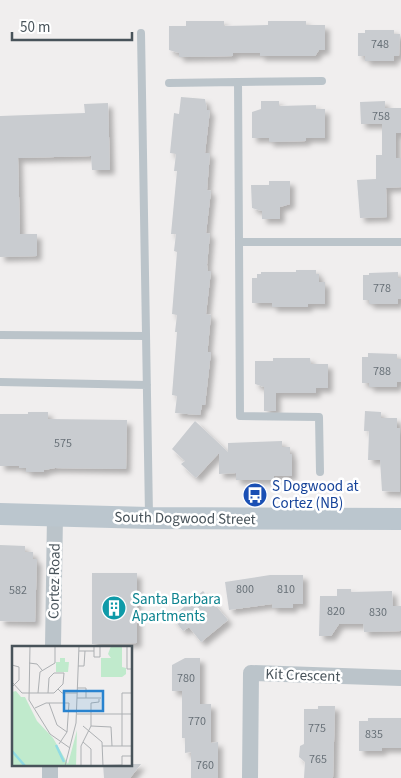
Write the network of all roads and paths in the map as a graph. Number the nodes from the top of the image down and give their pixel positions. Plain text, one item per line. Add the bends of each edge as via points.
1 (140, 32) dead end
2 (322, 81) dead end
3 (238, 82) junction
4 (169, 83) dead end
5 (238, 242) junction
6 (401, 242) edge
7 (0, 335) edge
8 (146, 336) junction
9 (0, 382) edge
10 (147, 385) junction
11 (320, 472) dead end
12 (0, 514) edge
13 (55, 515) junction
14 (149, 518) junction
15 (401, 519) edge
16 (53, 646) edge
17 (401, 678) edge
18 (250, 778) edge

1 - 8 lane
2 - 3 lane
3 - 4 lane
3 - 5 lane
5 - 6 lane
5 - 11 lane via 240,416 320,417
7 - 8 lane
8 - 10 lane
9 - 10 lane
10 - 14 lane
12 - 13 main road, South Dogwood Street
13 - 14 main road, South Dogwood Street
13 - 16 street, Cortez Road
14 - 15 main road, South Dogwood Street
17 - 18 street, Kit Crescent via 251,673

